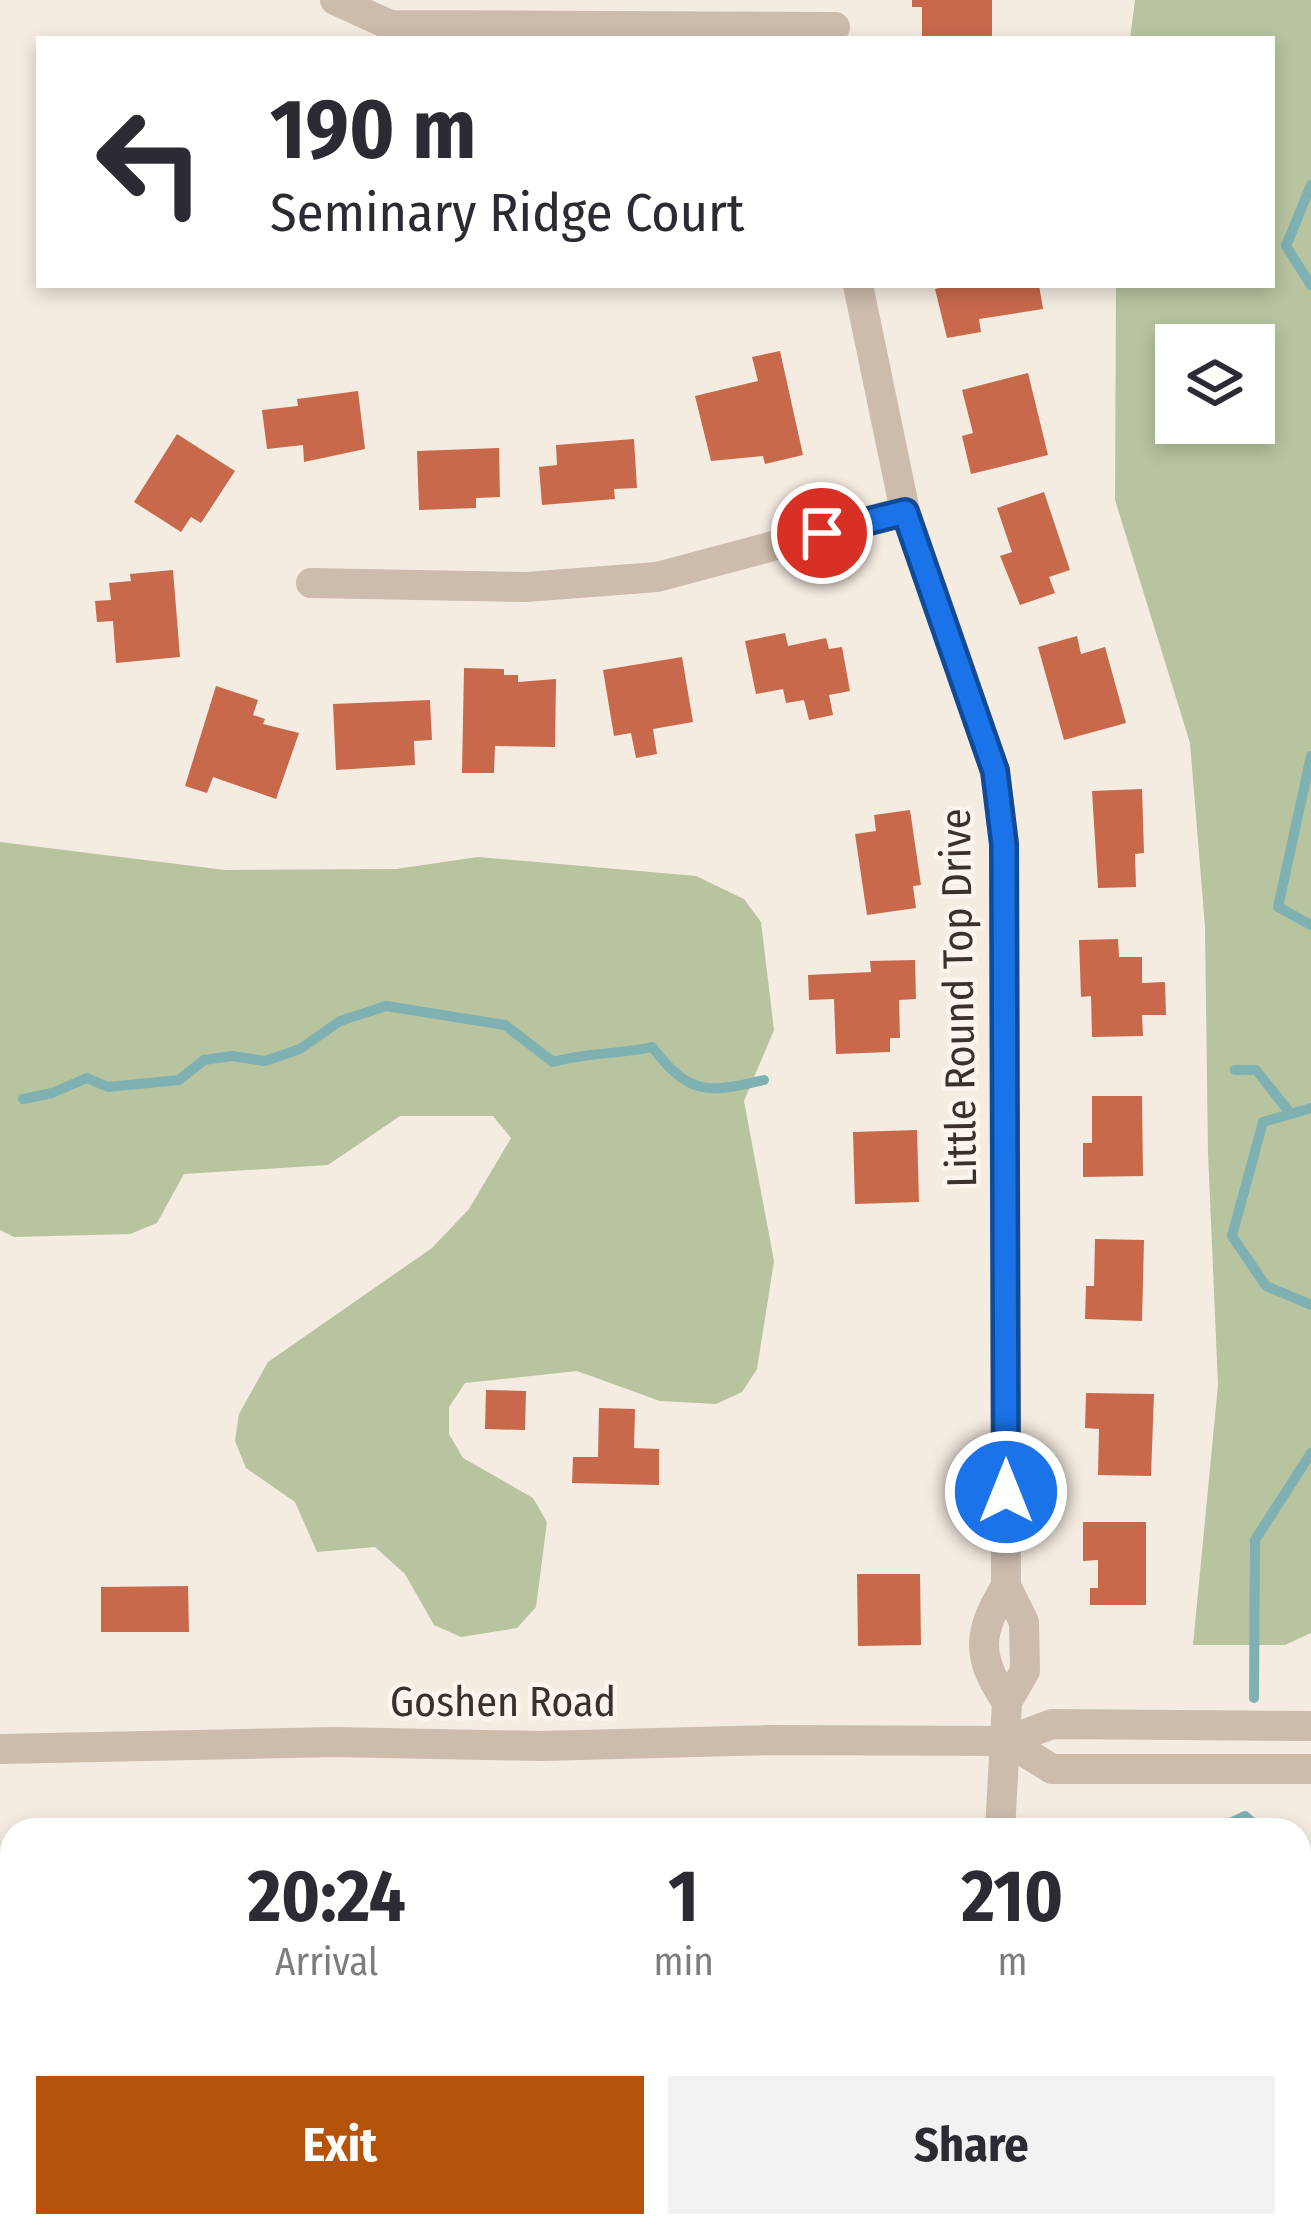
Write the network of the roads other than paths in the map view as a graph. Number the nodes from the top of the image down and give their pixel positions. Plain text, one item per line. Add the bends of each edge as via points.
1 (335, 0) edge
2 (835, 22) edge
3 (859, 288) edge
4 (905, 512) junction
5 (311, 583) dead end
6 (1311, 1726) edge
7 (1007, 1741) junction
8 (0, 1749) edge
9 (1311, 1769) edge
10 (1001, 1818) edge

1 - 2 street via 391,25
3 - 4 street, Little Round Top Drive
4 - 5 street via 657,577 526,587
4 - 7 street, Little Round Top Drive via 995,771 1004,844 1006,1586 984,1622 986,1671 1007,1702
6 - 7 street, Goshen Road via 1052,1724
7 - 8 street, Goshen Road
7 - 9 street, Goshen Road via 1052,1768
7 - 10 street, Little Round Top Drive

